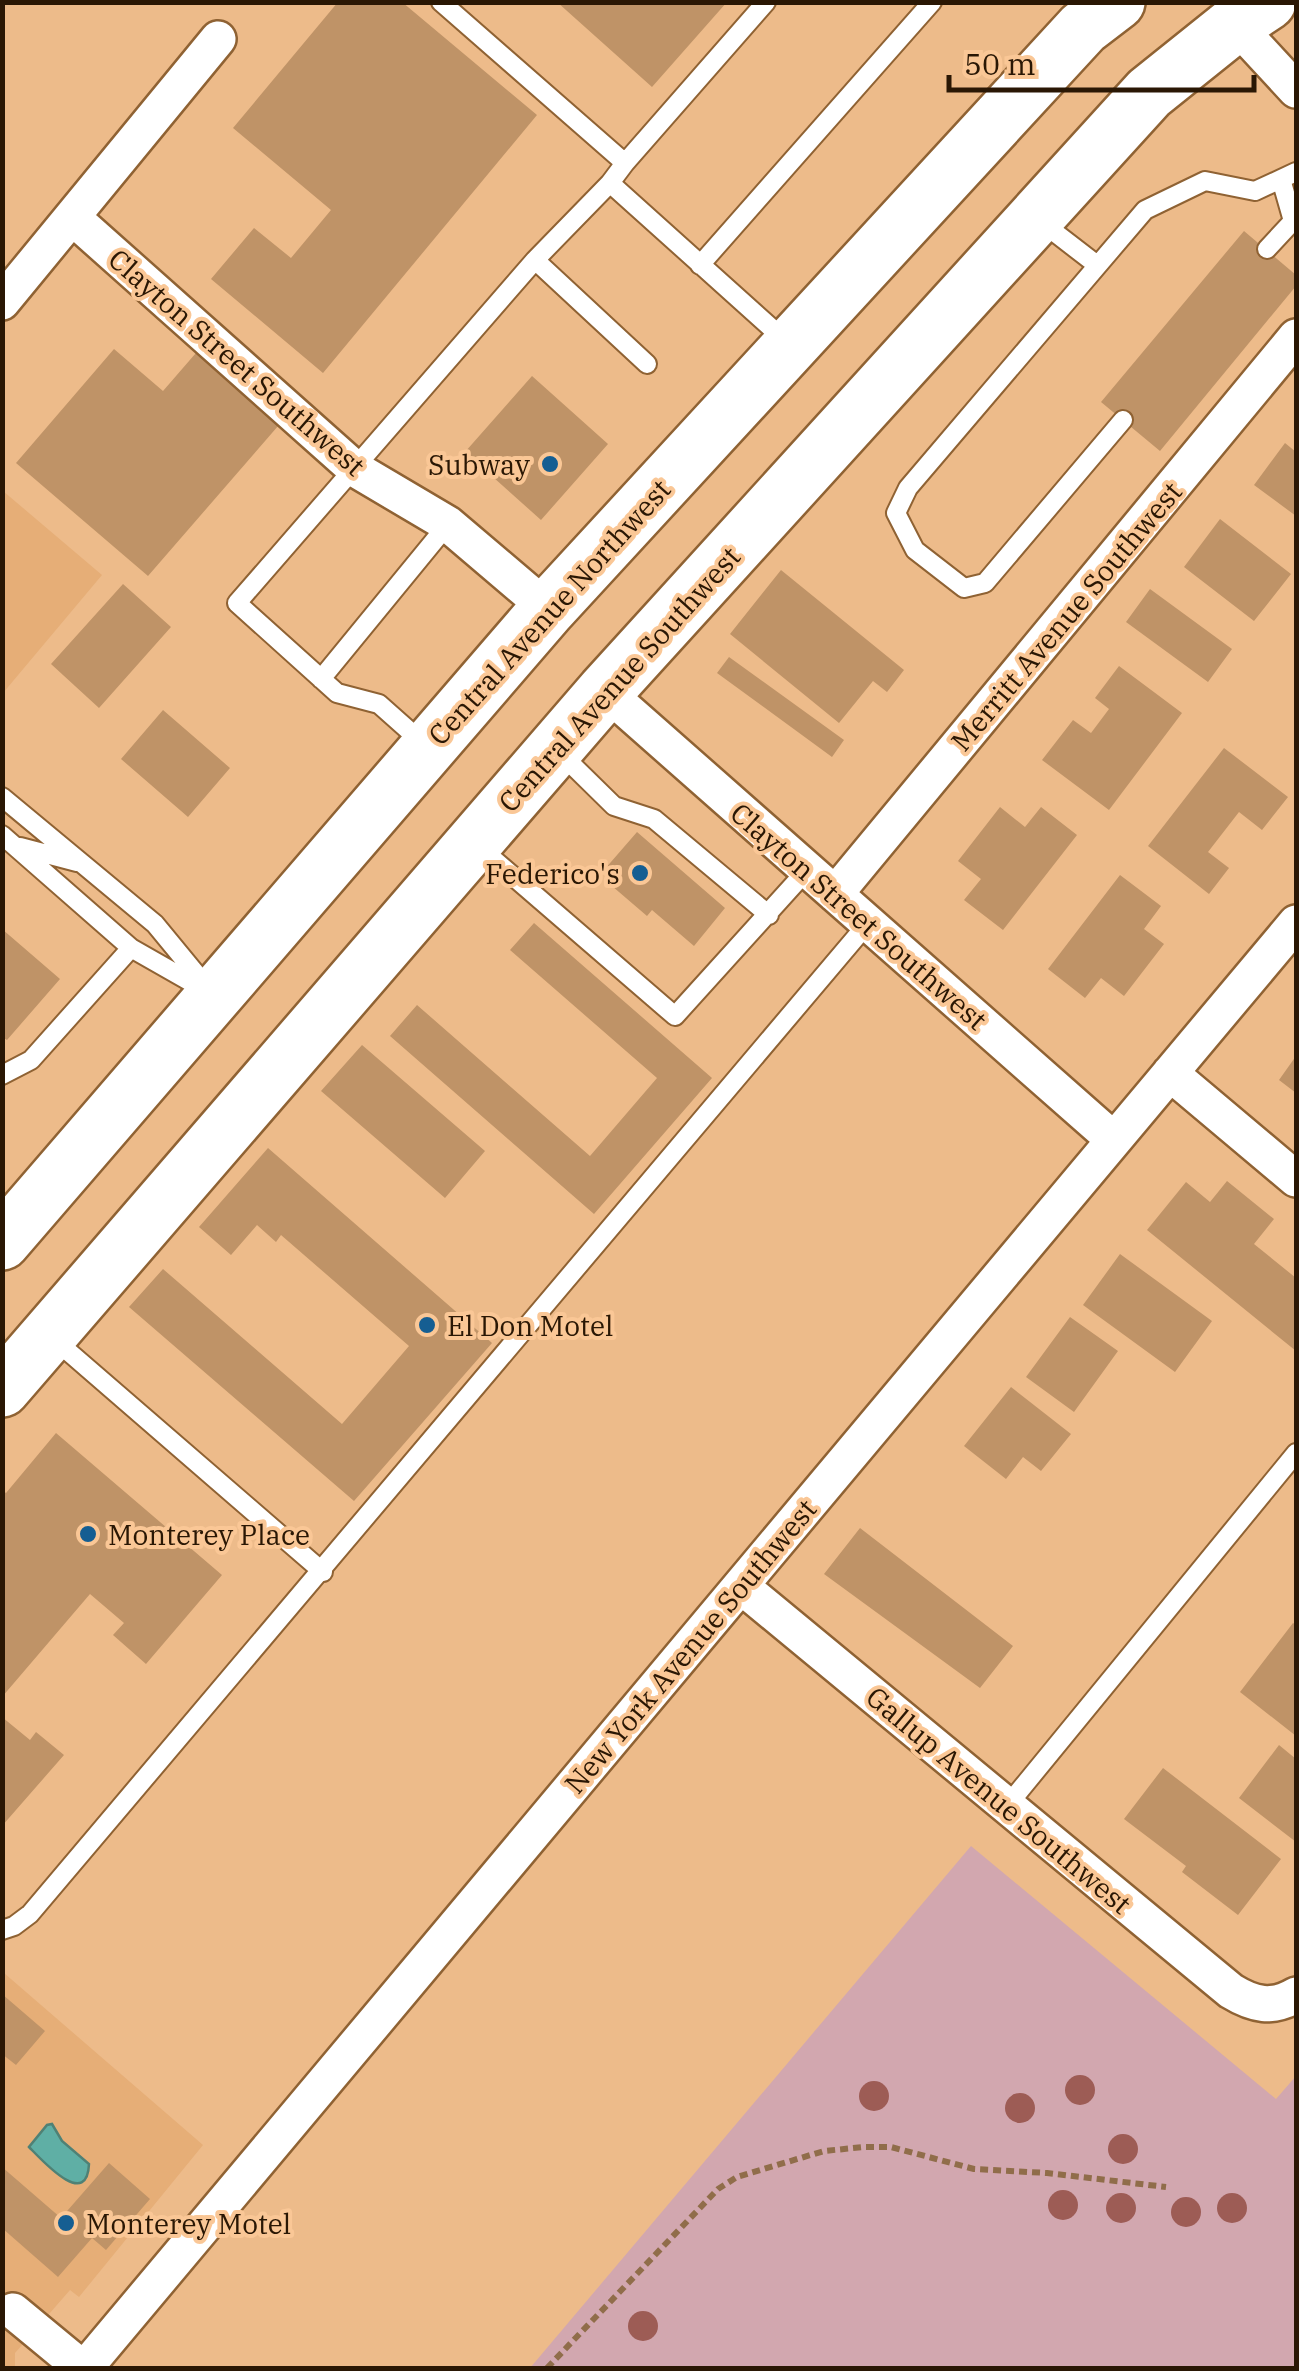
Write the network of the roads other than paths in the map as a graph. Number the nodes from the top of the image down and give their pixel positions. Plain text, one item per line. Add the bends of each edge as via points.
1 (441, 2) edge
2 (766, 2) edge
3 (932, 2) edge
4 (1118, 2) edge
5 (1239, 10) edge
6 (218, 39) dead end
7 (1296, 90) edge
8 (625, 163) junction
9 (1289, 175) edge
10 (610, 184) junction
11 (72, 217) junction
12 (1036, 218) junction
13 (1295, 222) edge
14 (1266, 250) dead end
15 (535, 260) junction
16 (700, 265) junction
17 (1098, 266) junction
18 (2, 302) edge
19 (1296, 337) edge
20 (791, 346) junction
21 (648, 364) dead end
22 (1123, 420) dead end
23 (355, 469) junction
24 (448, 524) junction
25 (548, 609) junction
26 (320, 678) junction
27 (605, 691) junction
28 (428, 747) junction
29 (555, 748) junction
30 (2, 797) edge
31 (7, 842) edge
32 (474, 842) junction
33 (82, 864) junction
34 (808, 870) junction
35 (836, 894) junction
36 (769, 915) junction
37 (868, 923) junction
38 (1296, 923) edge
39 (131, 948) junction
40 (214, 996) junction
41 (2, 1055) edge
42 (31, 1060) junction
43 (2, 1074) edge
44 (1170, 1074) junction
45 (1114, 1140) junction
46 (1296, 1178) edge
47 (3, 1239) edge
48 (49, 1334) junction
49 (2, 1390) edge
50 (1296, 1453) edge
51 (322, 1572) junction
52 (741, 1586) junction
53 (1007, 1806) junction
54 (2, 1930) edge
55 (1296, 1995) edge
56 (13, 2311) dead end
57 (84, 2368) edge

1 - 8 lane
2 - 8 lane
3 - 16 lane
4 - 20 main road, Central Avenue Northwest via 1083,28
5 - 7 street
5 - 12 main road, Central Avenue Southwest via 1149,93
6 - 11 street
8 - 10 lane
9 - 13 lane
9 - 17 lane via 1256,191 1205,180 1145,210
10 - 15 lane
10 - 16 lane
11 - 18 street
11 - 23 street, Clayton Street Southwest
12 - 17 lane
12 - 27 main road, Central Avenue Southwest
13 - 14 lane
15 - 21 lane
15 - 23 lane
16 - 20 lane
17 - 22 lane via 908,488 896,513 915,550 964,588 985,583
19 - 35 street, Merritt Avenue Southwest
20 - 25 main road, Central Avenue Northwest
23 - 24 street, Clayton Street Southwest
23 - 26 lane via 237,603
24 - 25 street, Clayton Street Southwest
24 - 26 lane
25 - 28 main road, Central Avenue Northwest
26 - 28 lane via 337,693 378,704
27 - 29 main road, Central Avenue Southwest
27 - 34 street, Clayton Street Southwest
28 - 40 main road, Central Avenue Northwest
29 - 32 main road, Central Avenue Southwest
29 - 36 lane via 614,806 654,818
30 - 33 lane
31 - 33 lane
31 - 39 lane
32 - 36 lane via 675,1016
32 - 48 main road, Central Avenue Southwest
33 - 40 lane via 155,924
34 - 35 street, Clayton Street Southwest
34 - 36 lane
35 - 37 street, Clayton Street Southwest
37 - 45 street, Clayton Street Southwest
37 - 51 lane
38 - 44 street, New York Avenue Southwest
39 - 40 lane
39 - 42 lane
40 - 47 main road, Central Avenue Northwest
41 - 42 lane
42 - 43 lane
44 - 45 street, New York Avenue Southwest
44 - 46 street
45 - 52 street, New York Avenue Southwest
48 - 49 main road, Central Avenue Southwest
48 - 51 lane
50 - 53 lane
51 - 54 lane via 30,1914
52 - 53 street, Gallup Avenue Southwest
52 - 57 street, New York Avenue Southwest
53 - 55 street, Gallup Avenue Southwest via 1231,1990 1262,2006
56 - 57 street

